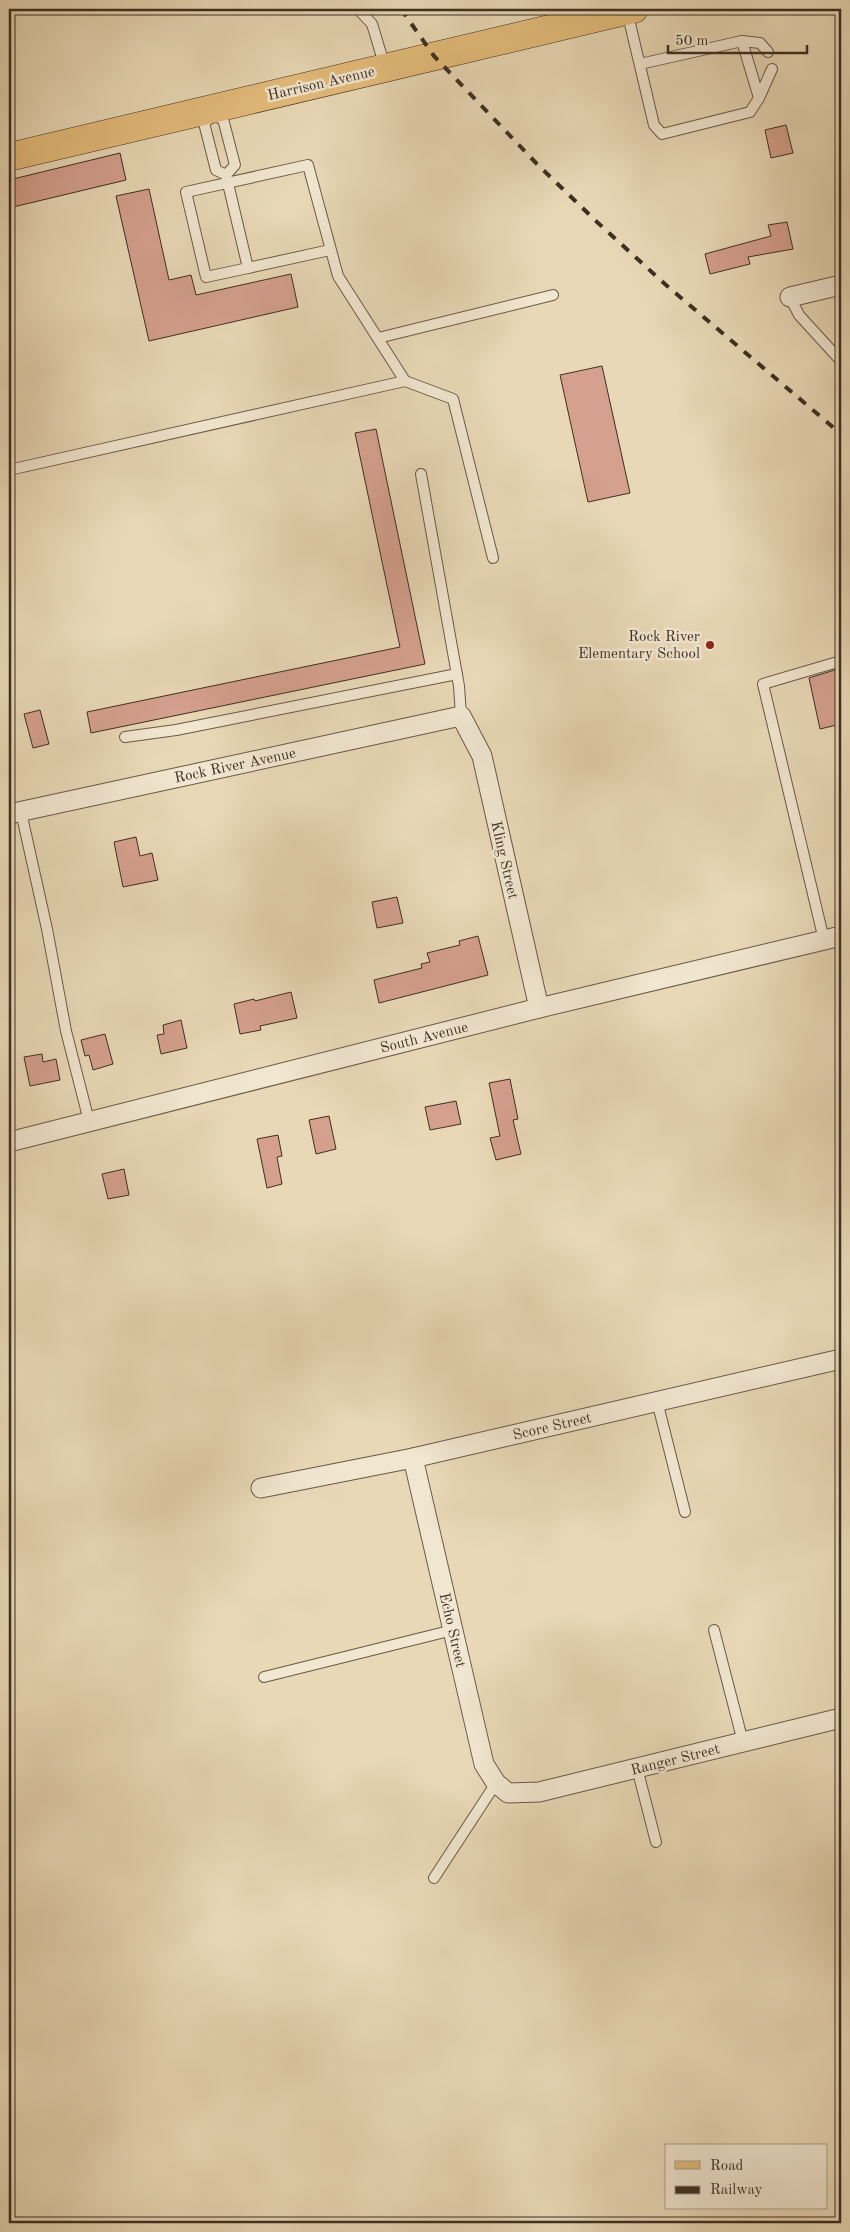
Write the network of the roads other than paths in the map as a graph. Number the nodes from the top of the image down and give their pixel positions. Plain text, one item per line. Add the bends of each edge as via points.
1 (358, 9) edge
2 (630, 10) edge
3 (742, 41) junction
4 (768, 52) dead end
5 (640, 64) junction
6 (385, 68) junction
7 (772, 69) dead end
8 (759, 98) junction
9 (212, 113) junction
10 (9, 157) edge
11 (226, 179) junction
12 (330, 250) junction
13 (248, 268) junction
14 (841, 285) edge
15 (553, 295) dead end
16 (790, 296) joint
17 (378, 338) junction
18 (841, 361) edge
19 (405, 381) junction
20 (9, 470) edge
21 (420, 474) dead end
22 (493, 558) dead end
23 (841, 661) edge
24 (457, 674) junction
25 (461, 716) junction
26 (125, 737) dead end
27 (15, 813) edge
28 (833, 938) edge
29 (539, 1008) junction
30 (89, 1121) junction
31 (9, 1142) edge
32 (841, 1359) edge
33 (657, 1401) junction
34 (413, 1458) junction
35 (261, 1488) dead end
36 (685, 1512) dead end
37 (453, 1630) junction
38 (714, 1630) dead end
39 (264, 1677) dead end
40 (841, 1718) edge
41 (744, 1742) junction
42 (637, 1768) junction
43 (502, 1788) junction
44 (656, 1842) dead end
45 (434, 1878) dead end

1 - 6 lane via 372,24
2 - 5 lane
2 - 6 main road, Harrison Avenue
3 - 4 lane via 760,43
3 - 5 lane
3 - 8 lane
5 - 8 lane via 654,124 662,134 750,112
6 - 9 main road, Harrison Avenue
7 - 8 lane
9 - 10 main road, Harrison Avenue
9 - 11 lane via 204,122 216,170
9 - 11 lane via 223,119 235,165
11 - 12 lane via 308,165
11 - 13 lane
11 - 13 lane via 186,192 206,277
12 - 13 lane
12 - 17 lane via 338,276
14 - 16 street
15 - 17 lane
16 - 18 lane via 799,315
17 - 19 lane
19 - 20 lane
19 - 22 lane via 453,399
21 - 24 lane
23 - 28 lane via 763,684
24 - 25 lane
24 - 26 lane via 176,730
25 - 27 street, Rock River Avenue
25 - 29 street, Kling Street via 482,756
27 - 30 lane via 48,929 66,1031
28 - 29 street, South Avenue
29 - 30 street, South Avenue
30 - 31 street, South Avenue
32 - 33 street, Score Street
33 - 34 street, Score Street
33 - 36 lane
34 - 35 street, Score Street
34 - 37 street, Echo Street
37 - 39 lane
37 - 43 street, Echo Street via 484,1764
38 - 41 lane
40 - 41 street, Ranger Street
41 - 42 street, Ranger Street
42 - 43 street, Ranger Street via 539,1792
42 - 44 lane
43 - 45 lane

